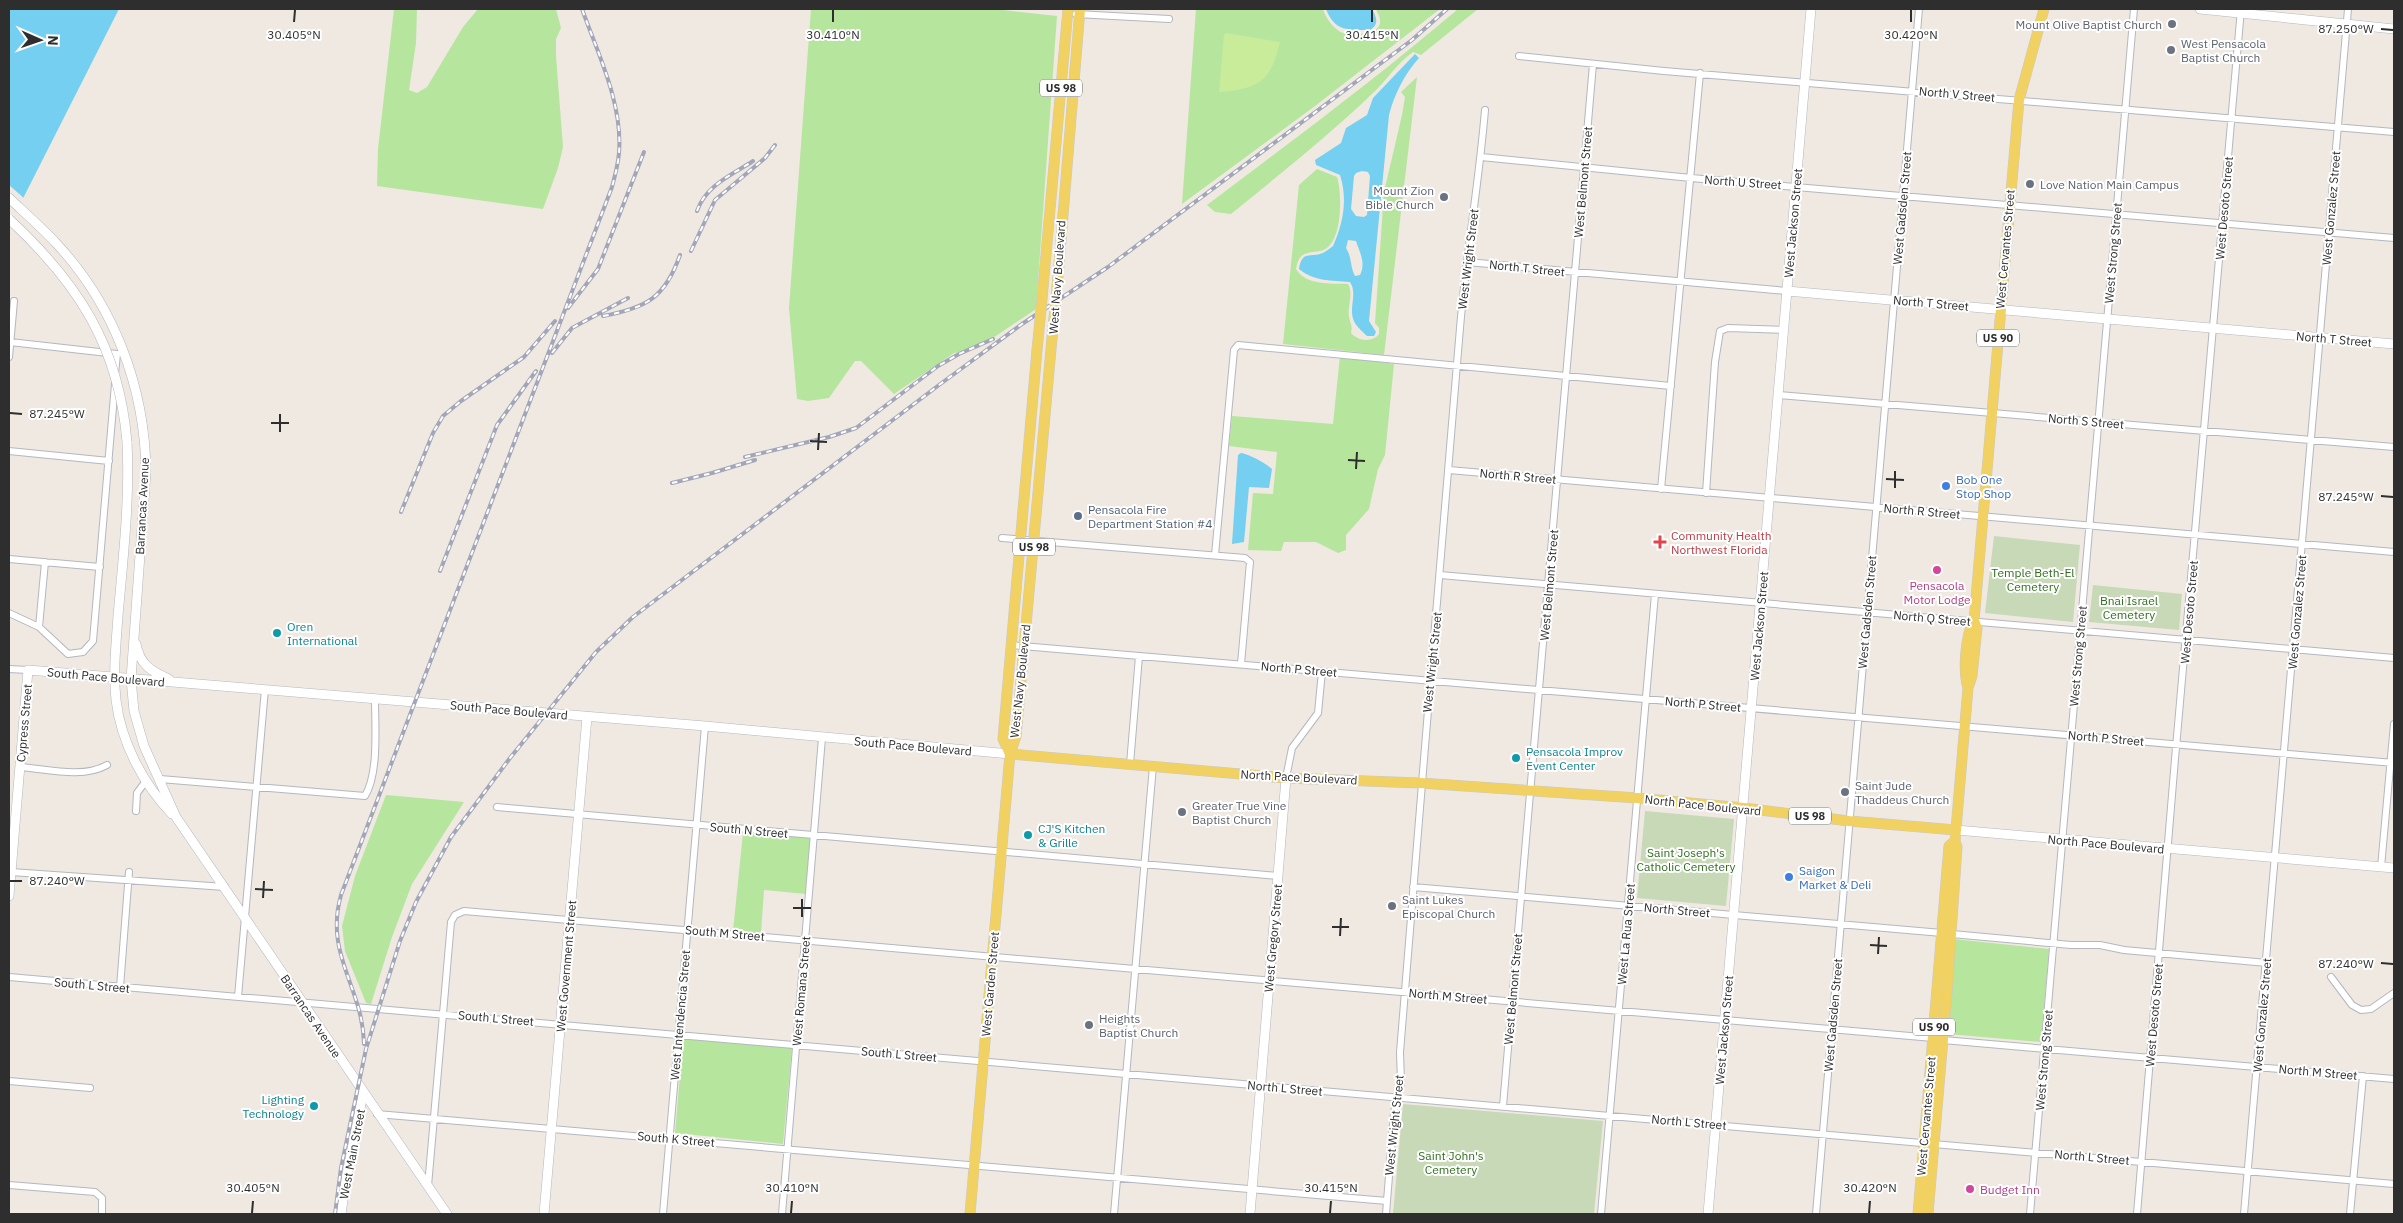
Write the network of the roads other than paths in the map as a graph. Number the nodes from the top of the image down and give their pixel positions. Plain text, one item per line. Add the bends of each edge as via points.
1 (1811, 9) edge
2 (1919, 9) edge
3 (2044, 9) edge
4 (2134, 9) edge
5 (2200, 9) edge
6 (2348, 9) edge
7 (1067, 11) edge
8 (1080, 11) edge
9 (2241, 11) edge
10 (1169, 19) dead end
11 (2347, 25) junction
12 (2394, 29) edge
13 (1519, 56) dead end
14 (1594, 64) junction
15 (1700, 73) junction
16 (1804, 82) junction
17 (1912, 91) junction
18 (2019, 100) junction
19 (2126, 109) junction
20 (1485, 110) dead end
21 (2232, 119) junction
22 (2338, 127) junction
23 (2394, 132) edge
24 (1481, 157) junction
25 (1584, 168) junction
26 (1691, 178) junction
27 (1796, 186) junction
28 (1903, 195) junction
29 (9, 198) edge
30 (2008, 205) junction
31 (2116, 213) junction
32 (9, 219) edge
33 (2222, 222) junction
34 (2329, 232) junction
35 (2394, 238) edge
36 (1467, 262) junction
37 (1575, 273) junction
38 (1681, 281) junction
39 (1787, 291) junction
40 (1895, 300) junction
41 (14, 301) dead end
42 (2000, 308) junction
43 (2107, 318) junction
44 (2213, 328) junction
45 (1784, 330) junction
46 (2321, 338) junction
47 (10, 342) edge
48 (2394, 344) edge
49 (9, 357) edge
50 (1458, 367) junction
51 (1567, 376) junction
52 (1671, 386) junction
53 (1779, 395) junction
54 (1886, 403) junction
55 (1992, 412) junction
56 (2097, 422) junction
57 (2204, 432) junction
58 (2311, 441) junction
59 (2394, 448) edge
60 (9, 451) edge
61 (109, 461) junction
62 (1450, 470) junction
63 (1558, 479) junction
64 (1661, 489) junction
65 (1706, 493) junction
66 (1770, 498) junction
67 (1876, 507) junction
68 (1983, 516) junction
69 (2089, 526) junction
70 (2196, 535) junction
71 (1002, 538) dead end
72 (1020, 540) junction
73 (1034, 540) junction
74 (2302, 544) junction
75 (2394, 552) edge
76 (1215, 556) junction
77 (9, 559) edge
78 (45, 562) junction
79 (100, 567) junction
80 (1440, 576) junction
81 (1549, 585) junction
82 (1655, 594) junction
83 (1761, 603) junction
84 (1868, 612) junction
85 (9, 613) edge
86 (1974, 621) junction
87 (39, 627) junction
88 (133, 628) junction
89 (2080, 630) junction
90 (2186, 640) junction
91 (1011, 645) junction
92 (1025, 646) junction
93 (2293, 649) junction
94 (1139, 656) junction
95 (2394, 658) edge
96 (1241, 664) junction
97 (9, 669) edge
98 (28, 670) junction
99 (1322, 671) junction
100 (115, 678) junction
101 (131, 679) junction
102 (1430, 680) junction
103 (179, 683) junction
104 (265, 689) junction
105 (1540, 690) junction
106 (375, 699) junction
107 (1646, 699) junction
108 (1752, 708) junction
109 (587, 717) junction
110 (1858, 717) junction
111 (2394, 724) edge
112 (705, 726) junction
113 (1965, 726) junction
114 (2071, 735) junction
115 (822, 738) junction
116 (2177, 744) junction
117 (1010, 754) junction
118 (2284, 754) junction
119 (2393, 763) edge
120 (1130, 764) junction
121 (107, 765) dead end
122 (1153, 766) junction
123 (20, 767) junction
124 (1286, 778) junction
125 (160, 779) junction
126 (146, 781) junction
127 (1420, 783) junction
128 (256, 787) junction
129 (1530, 792) junction
130 (1637, 798) junction
131 (497, 807) dead end
132 (1744, 808) junction
133 (136, 810) dead end
134 (579, 816) junction
135 (176, 817) junction
136 (1849, 821) junction
137 (696, 825) junction
138 (1956, 830) junction
139 (815, 835) junction
140 (2062, 840) junction
141 (2168, 850) junction
142 (1001, 851) junction
143 (2276, 858) junction
144 (1144, 864) junction
145 (2381, 867) junction
146 (2394, 868) edge
147 (11, 872) junction
148 (129, 872) dead end
149 (1278, 876) junction
150 (129, 881) junction
151 (1412, 887) junction
152 (225, 888) junction
153 (9, 896) edge
154 (1521, 896) junction
155 (1628, 906) junction
156 (1734, 915) junction
157 (246, 919) junction
158 (570, 920) junction
159 (1840, 924) junction
160 (688, 930) junction
161 (1947, 934) junction
162 (806, 940) junction
163 (2054, 944) junction
164 (2159, 953) junction
165 (992, 956) junction
166 (2266, 963) junction
167 (1135, 968) junction
168 (9, 977) edge
169 (2331, 977) dead end
170 (1270, 980) junction
171 (120, 987) junction
172 (1404, 992) junction
173 (2394, 993) edge
174 (238, 997) junction
175 (1512, 1001) junction
176 (302, 1003) junction
177 (1619, 1010) junction
178 (443, 1014) junction
179 (1725, 1020) junction
180 (561, 1024) junction
181 (1832, 1029) junction
182 (679, 1035) junction
183 (1938, 1039) junction
184 (796, 1045) junction
185 (2044, 1048) junction
186 (2150, 1058) junction
187 (983, 1061) junction
188 (2257, 1067) junction
189 (1126, 1074) junction
190 (2363, 1076) junction
191 (2394, 1079) edge
192 (9, 1081) edge
193 (1260, 1086) junction
194 (90, 1088) dead end
195 (363, 1094) junction
196 (1397, 1097) junction
197 (1503, 1106) junction
198 (377, 1114) junction
199 (1610, 1116) junction
200 (434, 1118) junction
201 (1716, 1125) junction
202 (552, 1128) junction
203 (1822, 1134) junction
204 (670, 1138) junction
205 (1929, 1144) junction
206 (788, 1148) junction
207 (2035, 1152) junction
208 (2142, 1161) junction
209 (974, 1164) junction
210 (2248, 1171) junction
211 (1117, 1177) junction
212 (2354, 1181) junction
213 (2394, 1184) edge
214 (9, 1185) edge
215 (428, 1186) junction
216 (1252, 1189) junction
217 (1387, 1201) junction
218 (102, 1214) edge
219 (341, 1214) edge
220 (447, 1214) edge
221 (544, 1214) edge
222 (663, 1214) edge
223 (782, 1214) edge
224 (970, 1214) edge
225 (1114, 1214) edge
226 (1250, 1214) edge
227 (1386, 1214) edge
228 (1601, 1214) edge
229 (1708, 1214) edge
230 (1816, 1214) edge
231 (1918, 1214) edge
232 (1928, 1214) edge
233 (2030, 1214) edge
234 (2137, 1214) edge
235 (2244, 1214) edge
236 (2350, 1214) edge

1 - 16 main road, West Jackson Street
2 - 17 street, West Gadsden Street
3 - 18 main road, West Cervantes Street / US 90
4 - 19 street, West Strong Street
5 - 9 main road
6 - 11 street, West Gonzalez Street
7 - 8 street
7 - 72 main road, West Navy Boulevard / US 98, bridge
8 - 10 street
8 - 73 main road, West Navy Boulevard / US 98, bridge
9 - 11 main road
9 - 21 street, West Desoto Street
11 - 12 main road
11 - 22 street, West Gonzalez Street
13 - 14 street, North V Street
14 - 15 street, North V Street
14 - 25 street, West Belmont Street
15 - 16 street, North V Street
15 - 26 street
16 - 17 street, North V Street
16 - 27 main road, West Jackson Street
17 - 18 street, North V Street
17 - 28 street, West Gadsden Street
18 - 19 street, North V Street
18 - 30 main road, West Cervantes Street / US 90
19 - 21 street, North V Street
19 - 31 street, West Strong Street
20 - 24 street, West Wright Street
21 - 22 street, North V Street
21 - 33 street, West Desoto Street
22 - 23 street, North V Street
22 - 34 street, West Gonzalez Street
24 - 25 street, North U Street
24 - 36 street, West Wright Street
25 - 26 street, North U Street
25 - 37 street, West Belmont Street
26 - 27 street, North U Street
26 - 38 street
27 - 28 street, North U Street
27 - 39 main road, West Jackson Street
28 - 30 street, North U Street
28 - 40 street, West Gadsden Street
29 - 88 main road, Barrancas Avenue via 62,249 82,275 104,308 130,368 144,440 145,495
30 - 31 street, North U Street
30 - 42 main road, West Cervantes Street / US 90
31 - 33 street, North U Street
31 - 43 street, West Strong Street
32 - 100 main road, Barrancas Avenue, bridge via 43,251 87,312 113,369 121,398 128,477
33 - 34 street, North U Street
33 - 44 street, West Desoto Street
34 - 35 street, North U Street
34 - 46 street, West Gonzalez Street
36 - 37 street, North T Street
36 - 50 street, West Wright Street
37 - 38 street, North T Street
37 - 51 street, West Belmont Street
38 - 39 street, North T Street
38 - 52 street
39 - 40 main road, North T Street
39 - 45 main road, West Jackson Street
40 - 42 main road, North T Street
40 - 54 street, West Gadsden Street
41 - 47 street
42 - 43 main road, North T Street
42 - 55 main road, West Cervantes Street / US 90
43 - 44 main road, North T Street
43 - 56 street, West Strong Street
44 - 46 main road, North T Street
44 - 57 street, West Desoto Street
45 - 53 main road, West Jackson Street
45 - 65 street via 1728,328 1720,331
46 - 48 main road, North T Street
46 - 58 street, West Gonzalez Street
47 - 49 street
47 - 61 street via 117,354
50 - 51 street
50 - 62 street, West Wright Street
50 - 76 street via 1314,350 1236,346
51 - 52 street
51 - 63 street, West Belmont Street
52 - 64 street
53 - 54 street, North S Street
53 - 66 main road, West Jackson Street
54 - 55 street, North S Street
54 - 67 street, West Gadsden Street
55 - 56 street, North S Street
55 - 68 main road, West Cervantes Street / US 90
56 - 57 street, North S Street
56 - 69 street, West Strong Street
57 - 58 street, North S Street
57 - 70 street, West Desoto Street
58 - 59 street, North S Street
58 - 74 street, West Gonzalez Street
60 - 61 street
61 - 79 street
62 - 63 street, North R Street
62 - 80 street, West Wright Street
63 - 64 street, North R Street
63 - 81 street, West Belmont Street
64 - 65 street, North R Street
65 - 66 street, North R Street
66 - 67 street, North R Street
66 - 83 main road, West Jackson Street
67 - 68 street, North R Street
67 - 84 street, West Gadsden Street
68 - 69 street, North R Street
68 - 86 main road, West Cervantes Street / US 90
69 - 70 street, North R Street
69 - 89 street, West Strong Street
70 - 74 street, North R Street
70 - 90 street, West Desoto Street
71 - 72 street
72 - 73 street
72 - 91 main road, West Navy Boulevard / US 98
73 - 76 street
73 - 92 main road, West Navy Boulevard / US 98
74 - 75 street, North R Street
74 - 93 street, West Gonzalez Street
76 - 96 street via 1244,558 1250,562
77 - 78 street
78 - 79 street
78 - 87 street
79 - 87 street via 94,636 84,651 64,652
80 - 81 street, North Q Street
80 - 102 street, West Wright Street
81 - 82 street, North Q Street
81 - 105 street, West Belmont Street
82 - 83 street, North Q Street
82 - 107 street, West La Rua Street
83 - 84 street, North Q Street
83 - 108 main road, West Jackson Street
84 - 86 street, North Q Street
84 - 110 street, West Gadsden Street
85 - 87 street
86 - 89 street, North Q Street
86 - 113 main road, West Cervantes Street / US 90 via 1977,628
88 - 101 main road, Barrancas Avenue
88 - 103 main road via 138,654 146,667
89 - 90 street, North Q Street
89 - 114 street, West Strong Street
90 - 93 street, North Q Street
90 - 116 street, West Desoto Street
91 - 92 street, North P Street
91 - 117 main road, West Navy Boulevard / US 98 via 1003,739
92 - 94 street, North P Street
92 - 117 main road, West Navy Boulevard / US 98 via 1016,736
93 - 95 street, North Q Street
93 - 118 street, West Gonzalez Street
94 - 96 street, North P Street
94 - 120 street
96 - 99 street, North P Street
97 - 98 street, South Pace Boulevard
98 - 100 main road, South Pace Boulevard
98 - 123 main road, Cypress Street
99 - 102 street, North P Street
99 - 124 street, West Gregory Street via 1318,713 1292,748
100 - 101 main road, South Pace Boulevard
100 - 126 main road, Barrancas Avenue via 122,725
101 - 103 main road, South Pace Boulevard
101 - 125 main road, Barrancas Avenue via 139,730
102 - 105 street, North P Street
102 - 127 street, West Wright Street
103 - 104 main road, South Pace Boulevard
104 - 106 main road, South Pace Boulevard
104 - 128 street
105 - 107 street, North P Street
105 - 129 street, West Belmont Street
106 - 109 main road, South Pace Boulevard
106 - 128 street via 373,767 365,796
107 - 108 street, North P Street
107 - 130 street, West La Rua Street
108 - 110 street, North P Street
108 - 132 main road, West Jackson Street
109 - 112 main road, South Pace Boulevard
109 - 134 main road, West Government Street
110 - 113 street, North P Street
110 - 136 street, West Gadsden Street
111 - 119 street
112 - 115 main road, South Pace Boulevard
112 - 137 street, West Intendencia Street
113 - 114 street, North P Street
113 - 138 main road, West Cervantes Street / US 90
114 - 116 street, North P Street
114 - 140 street, West Strong Street
115 - 117 main road, South Pace Boulevard
115 - 139 street, West Romana Street
116 - 118 street, North P Street
116 - 141 street, West Desoto Street
117 - 120 main road, North Pace Boulevard / US 98
117 - 142 main road, West Garden Street
118 - 119 street, North P Street
118 - 143 street, West Gonzalez Street
119 - 145 street
120 - 122 main road, North Pace Boulevard / US 98
121 - 123 street via 95,772
122 - 124 main road, North Pace Boulevard / US 98
122 - 144 street
123 - 147 main road, Cypress Street
124 - 127 main road, North Pace Boulevard / US 98
124 - 149 main road, West Gregory Street
125 - 128 street
125 - 135 main road, Barrancas Avenue
126 - 133 street via 137,793
126 - 135 main road, Barrancas Avenue via 160,802
127 - 129 main road, North Pace Boulevard / US 98
127 - 151 street, West Wright Street
128 - 157 street
129 - 130 main road, North Pace Boulevard / US 98
129 - 154 street, West Belmont Street
130 - 132 main road, North Pace Boulevard / US 98
130 - 155 street, West La Rua Street
131 - 134 street, South N Street
132 - 136 main road, North Pace Boulevard / US 98
132 - 156 main road, West Jackson Street
134 - 137 street, South N Street
134 - 158 main road, West Government Street
135 - 152 main road, Barrancas Avenue
136 - 138 main road, North Pace Boulevard / US 98
136 - 159 street, West Gadsden Street
137 - 139 street, South N Street
137 - 160 street, West Intendencia Street
138 - 140 main road, North Pace Boulevard
138 - 161 main road, West Cervantes Street / US 90 via 1958,847
139 - 142 street, South N Street
139 - 162 street, West Romana Street
140 - 141 main road, North Pace Boulevard
140 - 163 street, West Strong Street
141 - 143 main road, North Pace Boulevard
141 - 164 street, West Desoto Street
142 - 144 street, South N Street
142 - 165 main road, West Garden Street
143 - 145 main road, North Pace Boulevard
143 - 166 street, West Gonzalez Street
144 - 149 street, South N Street
144 - 167 street
145 - 146 main road, North Pace Boulevard
147 - 150 street
147 - 153 main road, Cypress Street
148 - 150 street
149 - 170 main road, West Gregory Street
150 - 152 street
150 - 171 street
151 - 154 street, North Street
151 - 172 street, West Wright Street
152 - 157 main road, Barrancas Avenue
154 - 155 street, North Street
154 - 175 street, West Belmont Street
155 - 156 street, North Street
155 - 177 street, West La Rua Street
156 - 159 street, North Street
156 - 179 main road, West Jackson Street
157 - 174 street
157 - 176 main road, Barrancas Avenue
158 - 160 street, South M Street
158 - 178 street, South M Street via 457,913 451,922
158 - 180 main road, West Government Street
159 - 161 street, North Street
159 - 181 street, West Gadsden Street
160 - 162 street, South M Street
160 - 182 street, West Intendencia Street
161 - 163 street, North Street
161 - 183 main road, West Cervantes Street / US 90
162 - 165 street, South M Street
162 - 184 street, West Romana Street
163 - 164 street, North Street via 2100,945
163 - 185 street, West Strong Street
164 - 166 street, North Street
164 - 186 street, West Desoto Street
165 - 167 street, North M Street
165 - 187 main road, West Garden Street
166 - 188 street, West Gonzalez Street
167 - 170 street, North M Street
167 - 189 street
168 - 171 street, South L Street
169 - 173 street via 2352,1005 2361,1010 2371,1008
170 - 172 street, North M Street
170 - 193 main road, West Gregory Street
171 - 174 street, South L Street
172 - 175 street, North M Street
172 - 196 street, West Wright Street via 1401,1080
174 - 176 street, South L Street
175 - 177 street, North M Street
175 - 197 street, West Belmont Street
176 - 178 street, South L Street
176 - 195 main road, Barrancas Avenue
177 - 179 street, North M Street
177 - 199 street, West La Rua Street
178 - 180 street, South L Street
178 - 200 street
179 - 181 street, North M Street
179 - 201 main road, West Jackson Street
180 - 182 street, South L Street
180 - 202 main road, West Government Street
181 - 183 street, North M Street
181 - 203 street, West Gadsden Street
182 - 184 street, South L Street
182 - 204 street, West Intendencia Street
183 - 185 street, North M Street
183 - 205 main road, West Cervantes Street / US 90
184 - 187 street, South L Street
184 - 206 street, West Romana Street
185 - 186 street, North M Street
185 - 207 street, West Strong Street
186 - 188 street, North M Street
186 - 208 street, West Desoto Street
187 - 189 street, North L Street
187 - 209 main road, West Garden Street
188 - 190 street, North M Street
188 - 210 street, West Gonzalez Street
189 - 193 street, North L Street
189 - 211 street
190 - 191 street, North M Street
190 - 212 street
192 - 194 street
193 - 196 street, North L Street
193 - 216 main road, West Gregory Street
195 - 198 main road, Barrancas Avenue
195 - 219 main road, West Main Street
196 - 197 street, North L Street
196 - 217 street, West Wright Street
197 - 199 street, North L Street
198 - 200 street, South K Street
198 - 215 main road, Barrancas Avenue
199 - 201 street, North L Street
199 - 228 street, West La Rua Street
200 - 202 street, South K Street
200 - 215 street
201 - 203 street, North L Street
201 - 229 main road, West Jackson Street
202 - 204 street, South K Street
202 - 221 main road, West Government Street
203 - 205 street, North L Street
203 - 230 street, West Gadsden Street
204 - 206 street, South K Street
204 - 222 street, West Intendencia Street
205 - 207 street, North L Street
205 - 231 main road, West Cervantes Street / US 90
205 - 232 main road, West Cervantes Street / US 90
206 - 209 street, South K Street
206 - 223 street, West Romana Street
207 - 208 street, North L Street
207 - 233 street, West Strong Street
208 - 210 street, North L Street
208 - 234 street, West Desoto Street
209 - 211 street, South K Street
209 - 224 main road, West Garden Street
210 - 212 street, North L Street
210 - 235 street, West Gonzalez Street
211 - 216 street, South K Street
211 - 225 street
212 - 213 street, North L Street
212 - 236 street
214 - 218 street via 98,1194 103,1204
215 - 220 main road, Barrancas Avenue
216 - 217 street, South K Street
216 - 226 main road, West Gregory Street
217 - 227 street, West Wright Street

